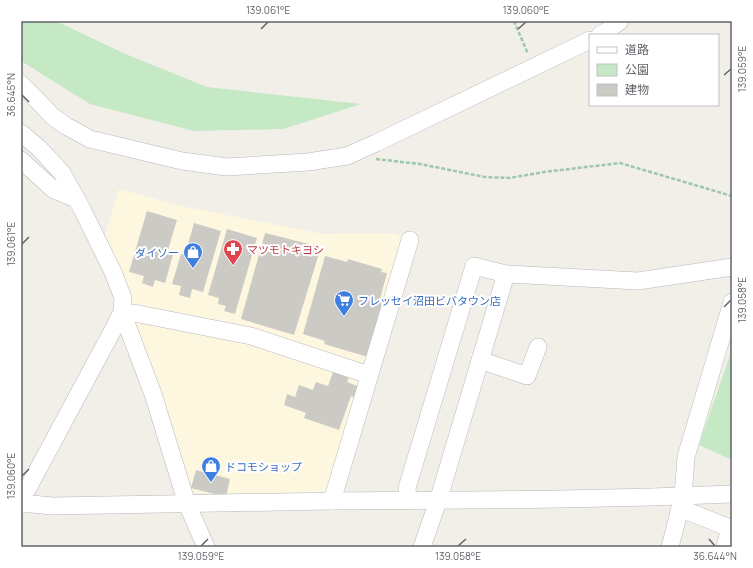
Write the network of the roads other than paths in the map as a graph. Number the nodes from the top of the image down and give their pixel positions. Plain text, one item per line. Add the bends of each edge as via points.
1 (620, 21) edge
2 (602, 34) edge
3 (589, 40) edge
4 (21, 84) edge
5 (21, 133) edge
6 (21, 160) edge
7 (76, 198) junction
8 (410, 240) dead end
9 (732, 267) edge
10 (506, 274) junction
11 (732, 302) edge
12 (122, 312) junction
13 (538, 347) dead end
14 (480, 360) junction
15 (369, 376) junction
16 (732, 494) edge
17 (21, 498) edge
18 (332, 501) junction
19 (408, 501) junction
20 (438, 501) junction
21 (682, 502) junction
22 (21, 503) edge
23 (187, 504) junction
24 (731, 529) edge
25 (206, 547) edge
26 (422, 547) edge
27 (670, 547) edge
28 (725, 547) edge

1 - 2 street
3 - 4 street via 347,156 308,162 227,167 182,161 90,139 52,116
5 - 7 street via 62,173
6 - 7 street via 54,190
7 - 12 street via 113,272 123,298
8 - 15 street
9 - 10 street via 638,281
10 - 14 street
10 - 19 street via 474,266 407,488
11 - 21 street via 686,457
12 - 15 street via 250,336
12 - 17 street
12 - 23 street via 153,394
13 - 14 street via 528,376
14 - 20 street
15 - 18 street
16 - 21 street
18 - 19 street
18 - 23 street
19 - 20 street
20 - 21 street
20 - 26 street
21 - 24 street
21 - 27 street
22 - 23 street via 52,506
23 - 25 street
24 - 28 street

